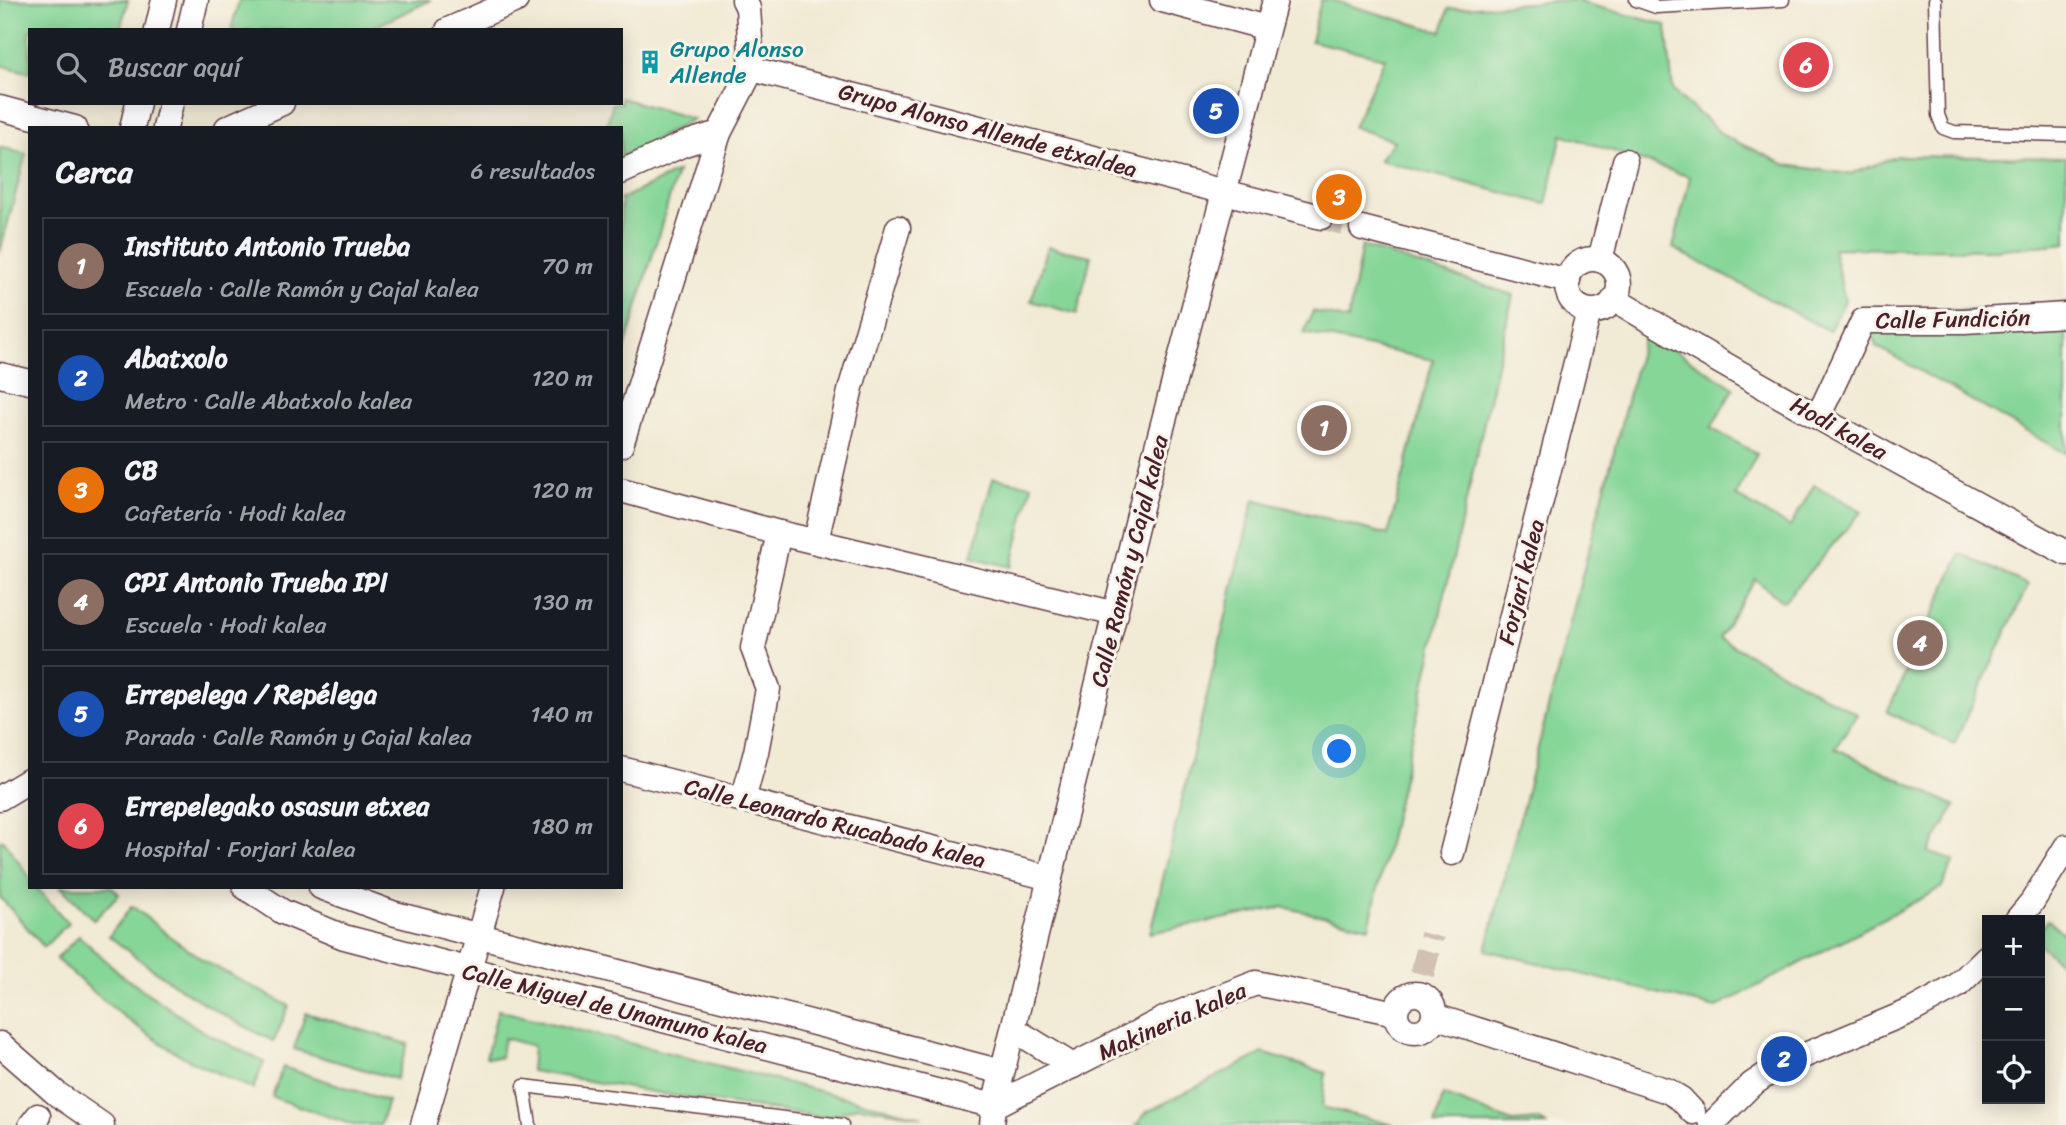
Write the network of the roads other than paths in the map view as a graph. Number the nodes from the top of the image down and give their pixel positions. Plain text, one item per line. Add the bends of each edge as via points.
1 (164, 0) edge
2 (196, 0) edge
3 (516, 0) edge
4 (744, 0) edge
5 (1162, 0) edge
6 (1275, 0) edge
7 (1636, 0) edge
8 (1783, 0) edge
9 (1935, 0) edge
10 (157, 28) edge
11 (189, 28) edge
12 (453, 28) edge
13 (1267, 28) junction
14 (752, 69) junction
15 (138, 105) edge
16 (171, 105) edge
17 (278, 105) edge
18 (0, 108) edge
19 (68, 126) edge
20 (132, 126) edge
21 (165, 126) edge
22 (232, 126) edge
23 (719, 133) junction
24 (2066, 135) edge
25 (1625, 161) dead end
26 (623, 171) edge
27 (1224, 192) junction
28 (1321, 217) tunnel mouth
29 (898, 228) dead end
30 (1362, 228) tunnel mouth
31 (1600, 260) junction
32 (1568, 281) junction
33 (1614, 299) junction
34 (1589, 311) junction
35 (2066, 315) edge
36 (0, 375) edge
37 (28, 382) edge
38 (1818, 417) junction
39 (623, 439) edge
40 (623, 491) edge
41 (779, 533) junction
42 (816, 541) junction
43 (2066, 553) edge
44 (1116, 614) junction
45 (623, 770) edge
46 (28, 781) edge
47 (0, 798) edge
48 (743, 800) junction
49 (2066, 847) edge
50 (1452, 853) dead end
51 (1050, 878) junction
52 (248, 889) edge
53 (326, 889) edge
54 (492, 889) edge
55 (2021, 915) edge
56 (479, 936) junction
57 (1982, 962) edge
58 (468, 970) junction
59 (1395, 1013) junction
60 (1434, 1016) junction
61 (1013, 1029) junction
62 (0, 1044) edge
63 (1073, 1066) junction
64 (1002, 1072) junction
65 (993, 1115) edge
66 (1702, 1119) edge
67 (102, 1125) edge
68 (423, 1125) edge
69 (530, 1125) edge
70 (842, 1125) edge

1 - 10 street
2 - 11 street
3 - 12 street
4 - 14 street
5 - 13 street
6 - 13 street, Calle Ramón y Cajal kalea
7 - 8 lane via 1656,7
9 - 24 lane via 1938,115 1943,128
13 - 27 street, Calle Ramón y Cajal kalea
14 - 23 street
14 - 27 street, Grupo Alonso Allende etxaldea
15 - 20 street
16 - 21 street
17 - 22 street
18 - 19 street
23 - 26 street
23 - 39 street
25 - 31 street
27 - 28 street
27 - 44 street, Calle Ramón y Cajal kalea
29 - 42 street via 851,387
30 - 32 street
31 - 32 street via 1577,265
31 - 33 street via 1617,276
32 - 34 street via 1571,299
33 - 34 street via 1604,309
33 - 38 street, Hodi kalea
34 - 50 street, Forjari kalea
35 - 38 street, Calle Fundición via 1863,321
36 - 37 street
38 - 43 street, Hodi kalea
40 - 41 street
41 - 42 street
41 - 48 street via 753,648 768,689
42 - 44 street
44 - 51 street, Calle Ramón y Cajal kalea
45 - 48 street, Calle Leonardo Rucabado kalea
46 - 47 street
48 - 51 street, Calle Leonardo Rucabado kalea
49 - 55 street
51 - 61 street, Calle Ramón y Cajal kalea
52 - 58 street, Calle Miguel de Unamuno kalea via 284,912 344,937
53 - 56 street, Calle Miguel de Unamuno kalea via 368,906
54 - 56 street
56 - 58 street
56 - 64 street, Calle Miguel de Unamuno kalea
57 - 66 street via 1957,986 1913,1010 1779,1066
58 - 65 street, Calle Miguel de Unamuno kalea
58 - 68 street
59 - 60 street via 1400,1025 1411,1032 1424,1031
59 - 60 street via 1419,984 1432,1003
59 - 63 street, Makineria kalea via 1256,983 1166,1018
60 - 66 street via 1668,1091
61 - 63 street, Makineria kalea
61 - 64 street, Calle Ramón y Cajal kalea
62 - 67 street via 57,1094
63 - 65 street, Makineria kalea
64 - 65 street, Calle Ramón y Cajal kalea
69 - 70 lane via 524,1086

